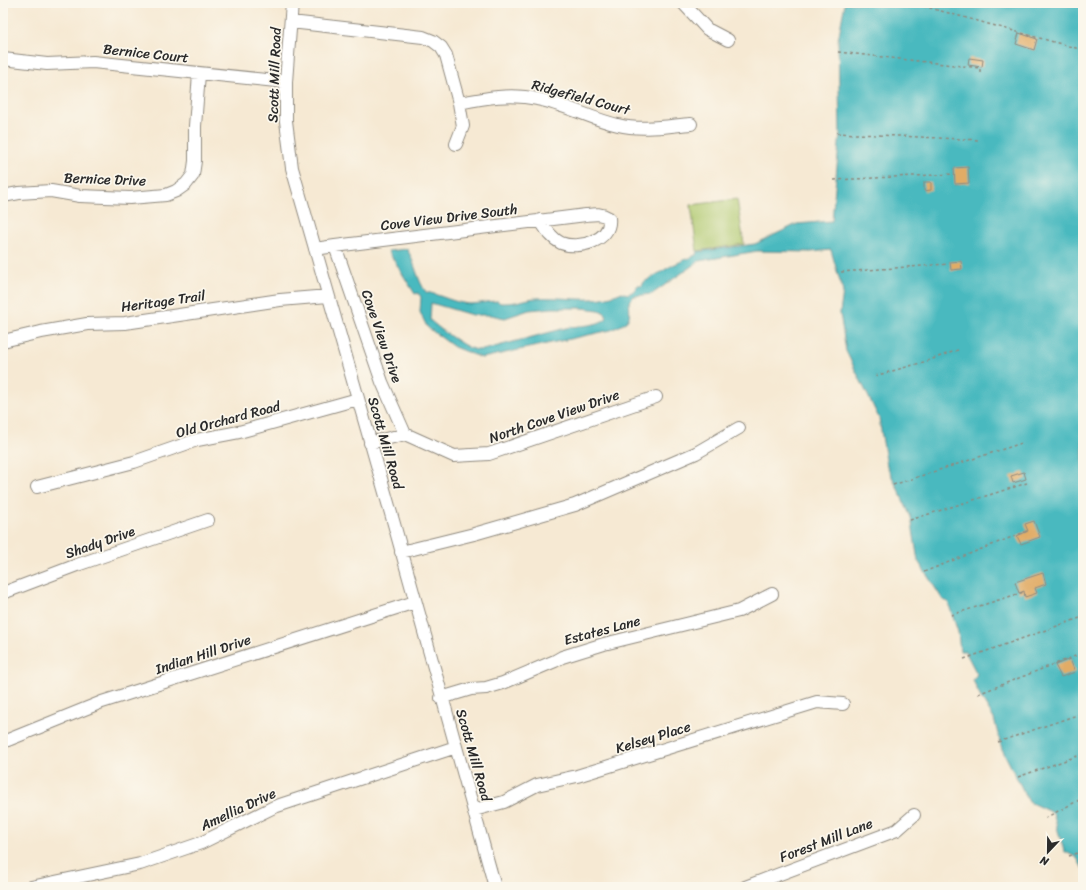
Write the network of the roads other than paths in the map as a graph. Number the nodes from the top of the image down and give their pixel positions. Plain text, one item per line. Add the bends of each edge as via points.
1 (292, 3) edge
2 (682, 3) edge
3 (291, 22) junction
4 (728, 40) dead end
5 (3, 59) edge
6 (199, 74) junction
7 (286, 82) junction
8 (459, 103) junction
9 (691, 124) dead end
10 (456, 144) dead end
11 (3, 196) edge
12 (540, 220) junction
13 (335, 246) junction
14 (315, 249) junction
15 (328, 296) junction
16 (3, 341) edge
17 (656, 397) dead end
18 (358, 399) junction
19 (739, 428) dead end
20 (404, 434) junction
21 (370, 443) junction
22 (37, 487) dead end
23 (208, 520) dead end
24 (401, 552) junction
25 (3, 593) edge
26 (772, 594) dead end
27 (415, 602) junction
28 (441, 698) junction
29 (843, 704) dead end
30 (3, 742) edge
31 (456, 747) junction
32 (474, 810) junction
33 (914, 815) dead end
34 (31, 887) edge
35 (495, 887) edge
36 (745, 887) edge

1 - 3 street, Scott Mill Road
2 - 4 street via 707,29
3 - 7 street, Scott Mill Road
3 - 8 street via 423,37 433,41 446,55
5 - 6 street, Bernice Court via 47,64 93,62
6 - 7 street, Bernice Court
6 - 11 street, Bernice Drive via 193,175 176,191 166,195 130,198 80,196 51,191
7 - 14 street, Scott Mill Road via 288,145
8 - 9 street, Ridgefield Court via 516,96 537,99 619,125 646,128
8 - 10 street via 463,126
12 - 12 street, Cove View Drive South via 599,214 609,218 610,224 598,239 573,246 554,239
12 - 13 street, Cove View Drive South
13 - 14 street, Cove View Drive South
13 - 20 street, Cove View Drive via 382,382
14 - 15 street, Scott Mill Road
15 - 16 street, Heritage Trail via 280,300 125,323 87,324
15 - 18 street, Scott Mill Road
17 - 20 street, North Cove View Drive via 489,454 454,456
18 - 21 street, Scott Mill Road
18 - 22 street, Old Orchard Road via 239,432 197,440 134,462
19 - 24 street via 696,453 575,505
20 - 21 street
21 - 24 street, Scott Mill Road
23 - 25 street, Shady Drive
24 - 27 street, Scott Mill Road
26 - 28 street, Estates Lane via 739,611 604,644 562,657 504,683
27 - 28 street, Scott Mill Road
27 - 30 street, Indian Hill Drive via 102,702
28 - 31 street, Scott Mill Road
29 - 32 street, Kelsey Place via 817,702 577,776 537,785 504,802
31 - 32 street, Scott Mill Road
31 - 34 street, Amellia Drive via 274,807 201,843 140,864
32 - 35 street, Scott Mill Road
33 - 36 street, Forest Mill Lane via 897,830

